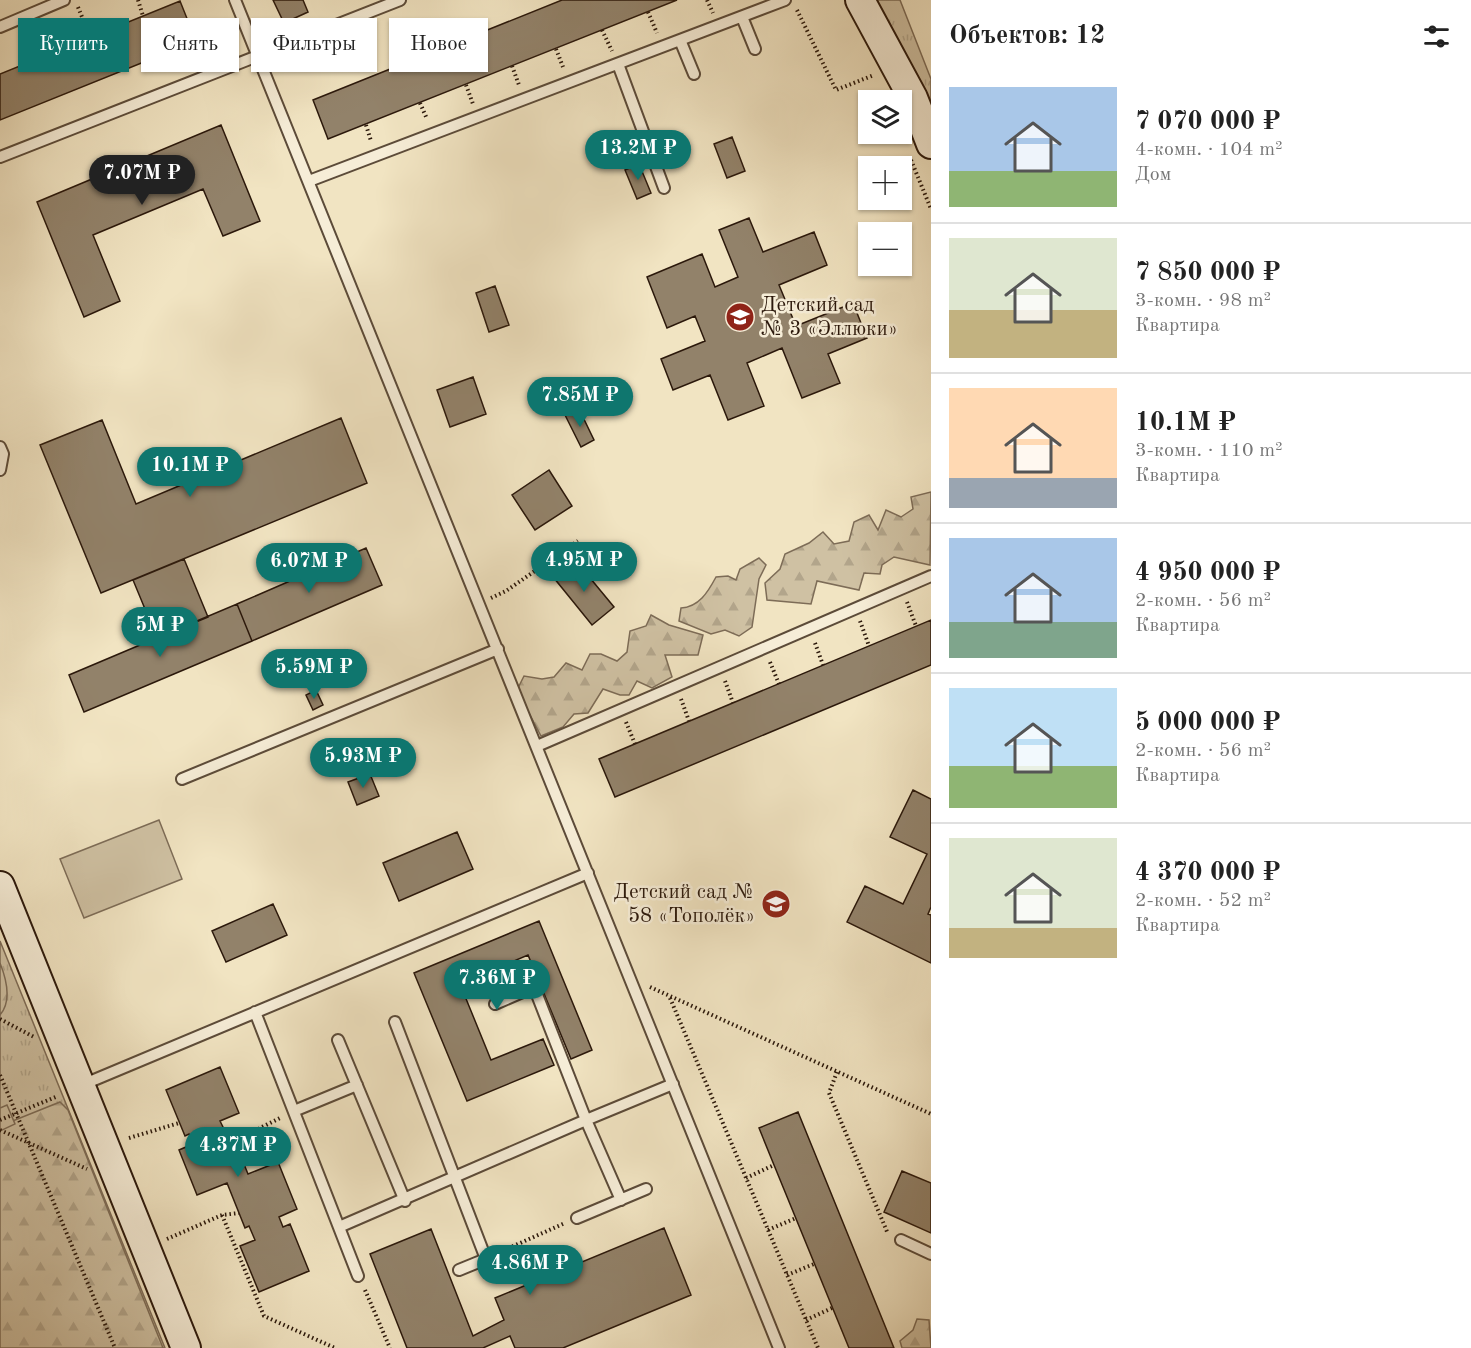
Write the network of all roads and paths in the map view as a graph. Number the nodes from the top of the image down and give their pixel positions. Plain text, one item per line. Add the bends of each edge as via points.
1 (64, 0) edge
2 (75, 0) edge
3 (138, 0) edge
4 (235, 0) edge
5 (400, 0) edge
6 (785, 0) edge
7 (792, 0) edge
8 (860, 0) edge
9 (648, 12) dead end
10 (28, 15) junction
11 (143, 16) dead end
12 (742, 16) junction
13 (29, 18) edge
14 (82, 18) edge
15 (353, 18) edge
16 (0, 27) edge
17 (251, 38) edge
18 (680, 40) junction
19 (662, 47) junction
20 (755, 49) dead end
21 (251, 57) edge
22 (618, 64) junction
23 (265, 72) edge
24 (694, 74) dead end
25 (874, 75) dead end
26 (920, 150) edge
27 (0, 157) edge
28 (309, 181) junction
29 (664, 188) dead end
30 (931, 209) edge
31 (0, 447) edge
32 (0, 470) edge
33 (578, 541) dead end
34 (931, 576) edge
35 (902, 589) junction
36 (506, 591) dead end
37 (855, 609) junction
38 (916, 626) dead end
39 (809, 629) junction
40 (869, 646) dead end
41 (765, 648) junction
42 (498, 649) junction
43 (823, 665) dead end
44 (720, 668) junction
45 (779, 684) dead end
46 (676, 686) junction
47 (733, 703) dead end
48 (689, 721) dead end
49 (537, 746) junction
50 (182, 779) dead end
51 (588, 873) junction
52 (0, 886) edge
53 (630, 977) junction
54 (670, 998) junction
55 (495, 1004) dead end
56 (255, 1012) junction
57 (395, 1022) dead end
58 (338, 1040) dead end
59 (837, 1072) junction
60 (0, 1075) edge
61 (673, 1084) junction
62 (357, 1085) junction
63 (80, 1086) junction
64 (294, 1111) junction
65 (16, 1113) junction
66 (931, 1114) edge
67 (0, 1120) edge
68 (586, 1120) junction
69 (180, 1123) dead end
70 (0, 1130) edge
71 (125, 1139) dead end
72 (27, 1140) junction
73 (234, 1141) dead end
74 (774, 1165) dead end
75 (454, 1175) junction
76 (746, 1178) junction
77 (121, 1185) junction
78 (646, 1189) dead end
79 (621, 1200) junction
80 (405, 1201) junction
81 (239, 1213) dead end
82 (222, 1215) junction
83 (577, 1218) joint
84 (796, 1218) dead end
85 (339, 1227) junction
86 (768, 1230) junction
87 (166, 1239) dead end
88 (901, 1240) joint
89 (931, 1254) edge
90 (486, 1259) junction
91 (814, 1264) dead end
92 (459, 1270) dead end
93 (787, 1275) junction
94 (358, 1276) joint
95 (832, 1308) dead end
96 (806, 1320) junction
97 (116, 1348) edge
98 (186, 1348) edge
99 (335, 1348) edge
100 (390, 1348) edge
101 (779, 1348) edge
102 (818, 1348) edge

1 - 10 lane
2 - 14 path
3 - 11 path
4 - 17 lane
5 - 15 lane
6 - 12 lane
7 - 25 path via 836,90
8 - 26 street via 913,98
9 - 19 path
10 - 13 path
10 - 16 lane
12 - 18 lane
12 - 20 lane
18 - 19 lane
18 - 24 lane
19 - 22 lane
21 - 27 lane
22 - 28 lane
22 - 29 lane
23 - 28 lane
26 - 30 path
28 - 42 lane
31 - 32 lane
33 - 36 path
34 - 35 lane
35 - 37 lane
35 - 38 path
37 - 39 lane
37 - 40 path
39 - 41 lane
39 - 43 path
41 - 44 lane
41 - 45 path
42 - 49 lane
42 - 50 lane
44 - 46 lane
44 - 47 path
46 - 48 path
46 - 49 lane
49 - 51 lane
51 - 53 lane
51 - 56 lane
52 - 63 street
53 - 54 path
53 - 61 lane
54 - 59 path
54 - 76 path
55 - 68 lane via 534,987
56 - 63 lane
56 - 64 lane
57 - 75 lane
58 - 62 lane
59 - 66 path
59 - 88 path via 829,1093 886,1233
60 - 65 path
61 - 68 lane
61 - 101 lane
62 - 64 lane
62 - 80 lane
63 - 65 path
63 - 77 street
64 - 73 path
64 - 85 lane
65 - 67 path
65 - 72 path
68 - 75 lane
68 - 79 lane
69 - 71 path
70 - 72 path
72 - 77 path
72 - 97 path
74 - 76 path
75 - 80 lane
75 - 90 lane
76 - 86 path
77 - 98 street
78 - 79 lane
79 - 83 lane
80 - 85 lane
81 - 82 path
82 - 87 path
82 - 99 path via 264,1316
83 - 90 path
84 - 86 path
85 - 94 lane
86 - 93 path
88 - 89 lane
90 - 92 lane
91 - 93 path
93 - 96 path
94 - 100 path
95 - 96 path
96 - 102 path

